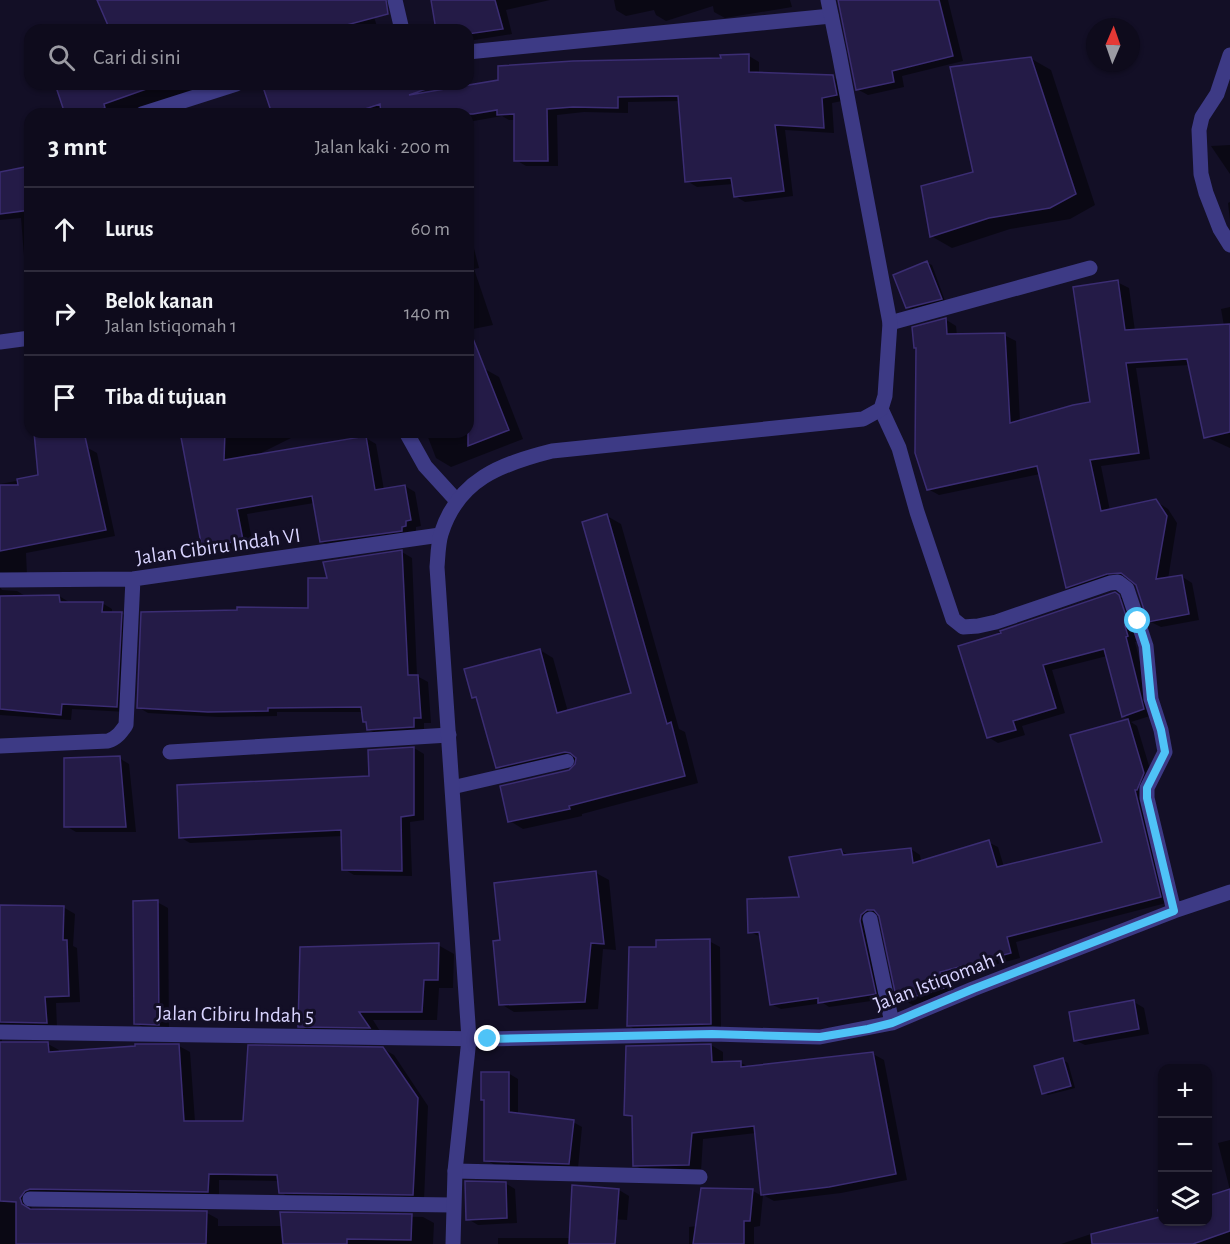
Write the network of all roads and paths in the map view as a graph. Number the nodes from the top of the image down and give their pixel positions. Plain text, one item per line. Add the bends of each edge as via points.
1 (395, 0) edge
2 (828, 0) edge
3 (831, 16) junction
4 (401, 24) edge
5 (474, 50) edge
6 (1230, 55) edge
7 (217, 90) edge
8 (1223, 94) edge
9 (161, 108) edge
10 (1230, 244) edge
11 (1090, 268) dead end
12 (890, 323) junction
13 (24, 339) edge
14 (0, 342) edge
15 (881, 409) junction
16 (409, 438) edge
17 (456, 500) junction
18 (440, 535) junction
19 (0, 579) edge
20 (133, 579) junction
21 (449, 735) junction
22 (0, 746) edge
23 (170, 752) dead end
24 (567, 760) dead end
25 (454, 787) junction
26 (1230, 892) edge
27 (1174, 911) junction
28 (870, 919) dead end
29 (892, 1023) junction
30 (0, 1032) edge
31 (470, 1039) junction
32 (455, 1172) junction
33 (700, 1177) dead end
34 (30, 1199) dead end
35 (453, 1205) junction
36 (453, 1244) edge

1 - 4 street
2 - 3 street
3 - 5 street
3 - 12 street
6 - 8 street
7 - 9 street
8 - 10 street via 1202,117 1201,174 1220,229
11 - 12 street
12 - 15 street
13 - 14 street
15 - 17 street via 863,419 552,451 518,460 479,479
15 - 27 street via 899,448 953,619 963,627 996,622 1110,583 1118,582 1127,589 1146,646 1151,699 1164,744 1165,752 1147,788 1147,798
16 - 17 street via 425,466
17 - 18 street
18 - 20 street, Jalan Cibiru Indah VI
18 - 21 street via 437,567
19 - 20 street, Jalan Cibiru Indah VI
20 - 22 street via 126,725 120,733 108,741
21 - 23 street
21 - 25 street
24 - 25 lane
25 - 31 street
26 - 27 street, Jalan Istiqomah 1
27 - 29 street, Jalan Istiqomah 1
28 - 29 street
29 - 31 street, Jalan Istiqomah 1 via 820,1037 712,1034
30 - 31 street, Jalan Cibiru Indah 5
31 - 32 street
32 - 33 street
32 - 35 street
34 - 35 street
35 - 36 street

